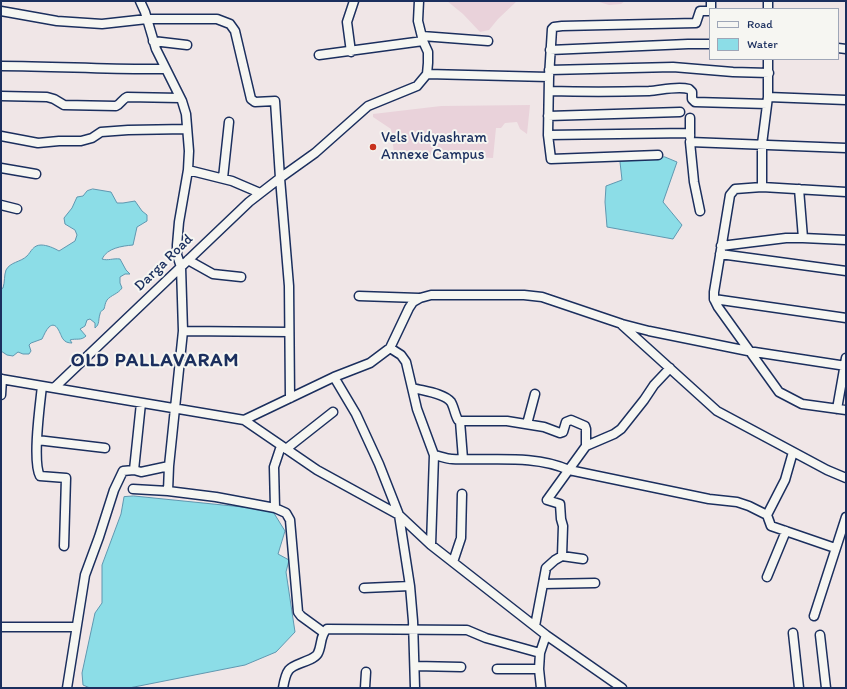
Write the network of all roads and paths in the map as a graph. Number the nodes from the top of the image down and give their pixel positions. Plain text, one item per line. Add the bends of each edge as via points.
1 (140, 1) edge
2 (354, 1) edge
3 (419, 1) edge
4 (709, 10) edge
5 (1, 11) edge
6 (147, 19) junction
7 (423, 39) junction
8 (153, 41) junction
9 (488, 41) dead end
10 (709, 44) edge
11 (187, 45) dead end
12 (550, 50) junction
13 (351, 52) junction
14 (319, 55) dead end
15 (768, 60) edge
16 (1, 66) edge
17 (165, 69) junction
18 (768, 73) junction
19 (427, 74) junction
20 (549, 74) junction
21 (549, 91) junction
22 (1, 96) edge
23 (180, 98) junction
24 (768, 100) junction
25 (846, 100) edge
26 (680, 112) dead end
27 (548, 116) junction
28 (690, 118) dead end
29 (229, 122) dead end
30 (187, 129) junction
31 (548, 135) junction
32 (1, 136) edge
33 (690, 139) junction
34 (762, 144) junction
35 (846, 148) edge
36 (658, 155) dead end
37 (1, 168) edge
38 (188, 170) junction
39 (36, 174) dead end
40 (223, 178) junction
41 (280, 178) junction
42 (762, 187) junction
43 (799, 189) junction
44 (846, 192) edge
45 (260, 193) junction
46 (1, 205) edge
47 (17, 209) dead end
48 (700, 211) dead end
49 (803, 238) junction
50 (846, 240) edge
51 (720, 250) junction
52 (188, 260) junction
53 (181, 267) junction
54 (846, 271) edge
55 (241, 277) dead end
56 (359, 296) dead end
57 (420, 298) junction
58 (714, 299) junction
59 (846, 318) edge
60 (622, 324) junction
61 (183, 331) junction
62 (289, 332) junction
63 (390, 348) junction
64 (748, 351) junction
65 (846, 363) edge
66 (670, 368) junction
67 (334, 377) junction
68 (2, 379) edge
69 (42, 386) junction
70 (54, 388) junction
71 (413, 388) junction
72 (1, 390) edge
73 (535, 394) dead end
74 (290, 398) junction
75 (141, 403) junction
76 (175, 408) junction
77 (842, 410) edge
78 (333, 412) dead end
79 (244, 420) junction
80 (460, 421) junction
81 (527, 424) junction
82 (37, 440) junction
83 (586, 446) junction
84 (284, 447) junction
85 (105, 448) dead end
86 (794, 452) junction
87 (434, 455) junction
88 (463, 459) junction
89 (169, 466) junction
90 (134, 470) junction
91 (569, 470) junction
92 (846, 478) edge
93 (133, 489) dead end
94 (168, 491) junction
95 (462, 494) dead end
96 (275, 508) junction
97 (399, 515) junction
98 (767, 515) junction
99 (846, 517) edge
100 (786, 531) junction
101 (431, 545) junction
102 (64, 546) dead end
103 (835, 548) junction
104 (562, 556) junction
105 (583, 560) dead end
106 (453, 562) junction
107 (767, 577) dead end
108 (595, 583) dead end
109 (543, 584) junction
110 (410, 586) junction
111 (364, 588) dead end
112 (814, 616) dead end
113 (535, 626) junction
114 (1, 627) edge
115 (76, 627) junction
116 (413, 631) junction
117 (323, 632) junction
118 (793, 633) dead end
119 (546, 635) junction
120 (820, 635) dead end
121 (540, 653) junction
122 (415, 666) junction
123 (461, 667) dead end
124 (497, 669) dead end
125 (539, 669) junction
126 (366, 672) dead end
127 (67, 688) edge
128 (283, 688) edge
129 (364, 688) edge
130 (415, 688) edge
131 (541, 688) edge
132 (622, 688) edge
133 (799, 688) edge
134 (826, 688) edge

1 - 6 street
2 - 13 street via 347,22
3 - 7 street via 418,20
4 - 12 street via 700,11 696,23 556,26 552,30
5 - 6 street via 57,21 102,24
6 - 8 street
6 - 41 street via 217,19 230,24 235,31 251,99 255,102 274,101
7 - 9 street
7 - 13 street
7 - 19 street via 428,52
8 - 11 street
8 - 17 street
10 - 12 street
12 - 20 street
13 - 14 street
15 - 18 street
16 - 17 street
17 - 23 street
18 - 20 street via 673,67
18 - 24 street
19 - 20 street
19 - 41 street, Darga Road via 417,86 368,106 315,152
20 - 21 street
21 - 24 street via 685,88 692,92 692,99 695,102
21 - 27 street
22 - 23 street via 47,97 64,105 116,106 127,97
23 - 30 street via 186,114
24 - 25 street
24 - 34 street
26 - 27 street
27 - 31 street
28 - 33 street
29 - 40 street
30 - 32 street via 101,132 82,141 38,143
30 - 38 street
31 - 33 street via 688,133
31 - 36 street via 551,158
33 - 34 street
33 - 48 street
34 - 35 street
34 - 42 street
37 - 39 street
38 - 40 street
38 - 53 street via 176,245
40 - 45 street
41 - 45 street, Darga Road
41 - 62 street via 289,286
42 - 43 street
42 - 51 street via 735,189 732,192
43 - 44 street
43 - 49 street
45 - 52 street, Darga Road
46 - 47 street
49 - 50 street
49 - 51 street via 786,238
51 - 54 street
51 - 58 street
52 - 53 street, Darga Road
52 - 55 street via 213,274
53 - 61 street
53 - 70 street, Darga Road
56 - 57 street
57 - 60 street via 524,295 542,298
57 - 63 street via 409,308
58 - 59 street
58 - 64 street
60 - 64 street
60 - 66 street
61 - 62 street
61 - 76 street
62 - 74 street
63 - 67 street via 370,363
63 - 71 street via 406,362
64 - 65 street
64 - 77 street via 778,392 802,404
65 - 77 street
66 - 83 street via 621,429
66 - 86 street via 717,411
67 - 74 street
67 - 97 street via 356,414 380,464
68 - 69 street
68 - 72 street
69 - 70 street
69 - 82 street
70 - 75 street
71 - 80 street via 445,398 451,403
71 - 87 street via 417,409
73 - 81 street
74 - 79 street
75 - 76 street
75 - 90 street
76 - 79 street
76 - 89 street
78 - 84 street
79 - 84 street
80 - 81 street via 507,421
80 - 88 street
81 - 83 street via 560,433 563,432 566,422 571,420 585,426
82 - 85 street
82 - 102 street via 37,471 40,476 66,478
83 - 91 street
84 - 96 street via 274,467
84 - 97 street via 317,470
86 - 92 street
86 - 98 street via 785,480
87 - 88 street
87 - 101 street
88 - 91 street via 549,462
89 - 90 street via 141,472
89 - 94 street
90 - 115 street via 123,471 114,490 85,575
91 - 98 street via 709,499 737,502
91 - 104 street via 546,500 560,504 563,526
93 - 94 street
94 - 96 street
95 - 106 street via 461,538
96 - 117 street via 286,513 290,520 298,612
97 - 101 street
97 - 110 street
98 - 100 street via 771,526
99 - 103 street
100 - 103 street
100 - 107 street
101 - 106 street
103 - 112 street
104 - 105 street
104 - 109 street via 546,568
106 - 113 street
108 - 109 street
109 - 113 street
110 - 111 street
110 - 116 street
113 - 119 street
114 - 115 street via 13,624
115 - 127 street
116 - 117 street via 331,628
116 - 121 street via 467,630
116 - 122 street
117 - 128 street via 318,653 291,666 285,676
118 - 133 street
119 - 121 street
119 - 132 street
120 - 134 street
121 - 125 street
122 - 123 street
122 - 130 street
124 - 125 street
125 - 131 street
126 - 129 street

